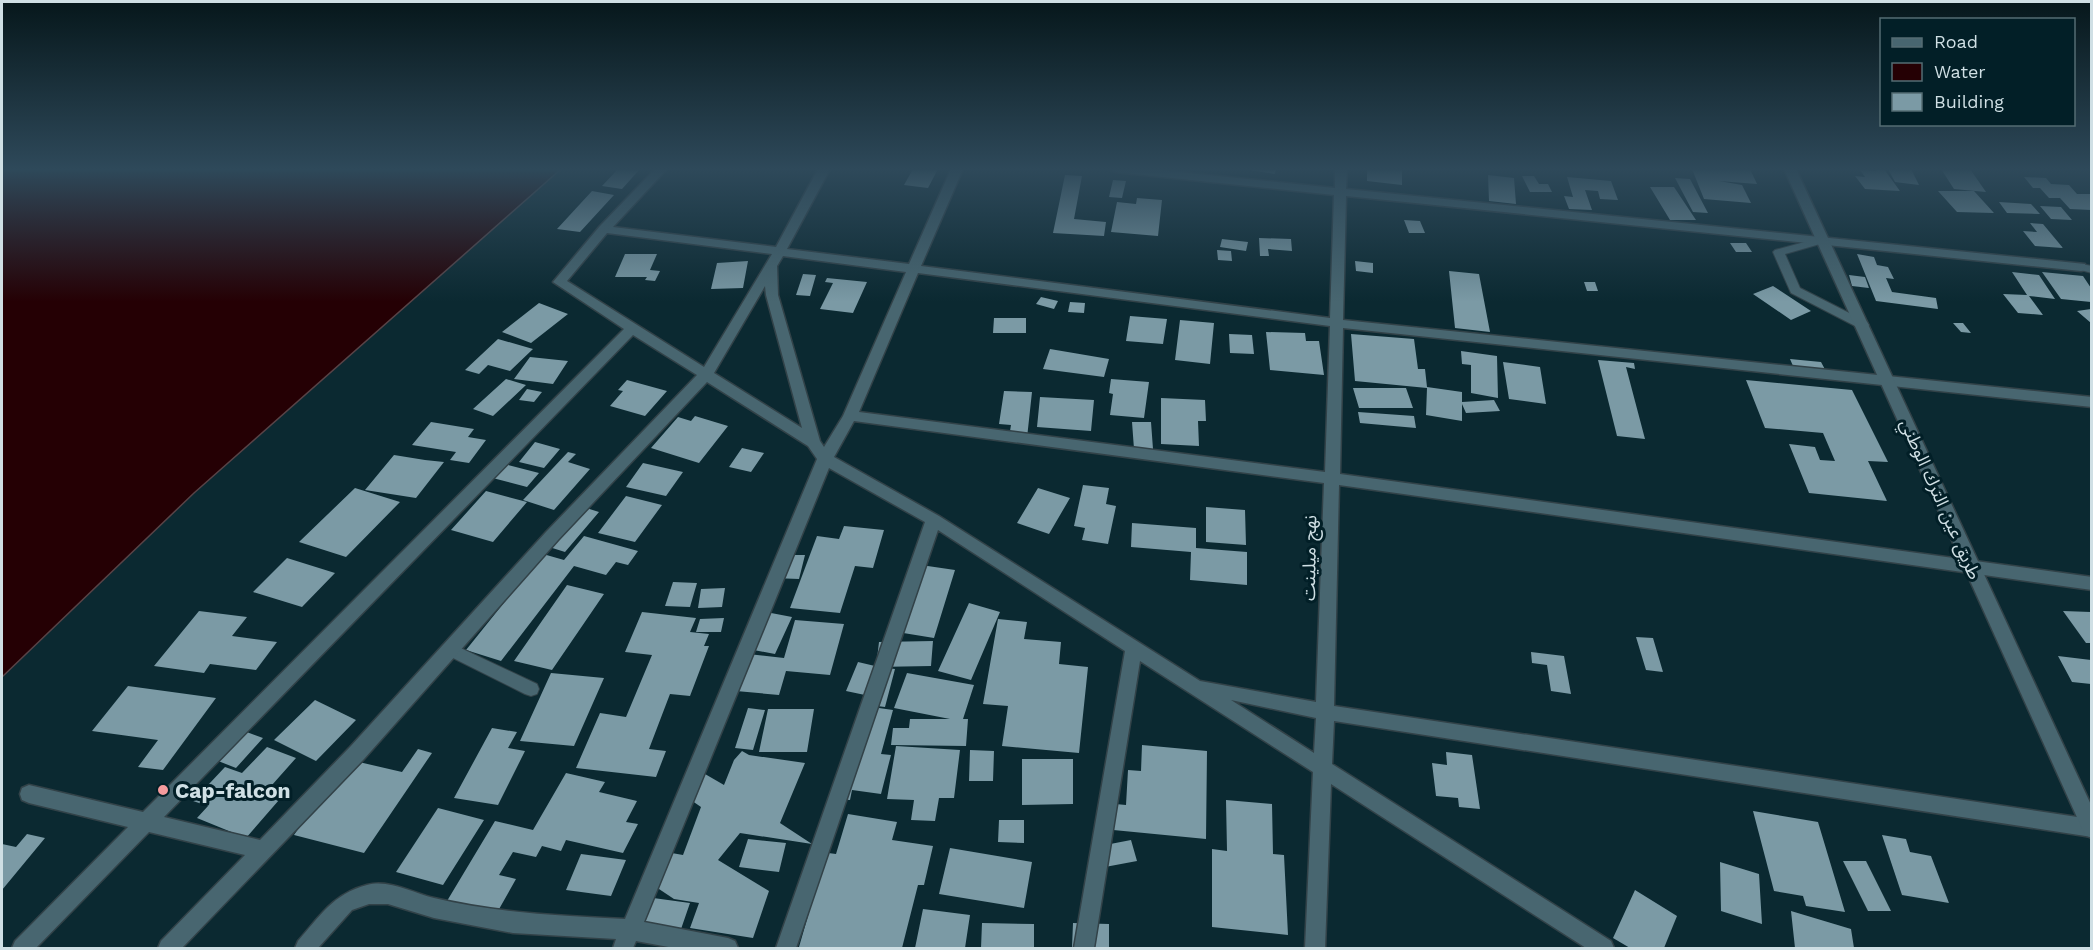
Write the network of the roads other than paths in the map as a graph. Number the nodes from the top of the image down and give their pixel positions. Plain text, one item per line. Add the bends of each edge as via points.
1 (619, 213) edge
2 (800, 213) edge
3 (937, 213) edge
4 (1339, 213) edge
5 (1555, 213) edge
6 (1811, 213) edge
7 (604, 229) junction
8 (1823, 240) junction
9 (780, 251) junction
10 (771, 266) junction
11 (2086, 268) edge
12 (912, 270) junction
13 (1336, 323) junction
14 (1863, 325) junction
15 (632, 328) junction
16 (706, 374) junction
17 (1890, 383) junction
18 (2091, 402) edge
19 (850, 416) junction
20 (813, 442) junction
21 (825, 459) junction
22 (1331, 478) junction
23 (934, 520) junction
24 (1971, 568) junction
25 (2091, 584) edge
26 (1134, 648) junction
27 (450, 649) junction
28 (1194, 686) junction
29 (531, 689) dead end
30 (1326, 712) junction
31 (1321, 768) junction
32 (29, 795) dead end
33 (146, 824) junction
34 (2091, 829) edge
35 (263, 850) junction
36 (626, 939) edge
37 (22, 948) edge
38 (168, 948) edge
39 (305, 948) edge
40 (728, 948) edge
41 (786, 948) edge
42 (1084, 948) edge
43 (1316, 948) edge
44 (1604, 948) edge

1 - 7 street
2 - 9 street
3 - 12 street
4 - 13 street, نهج ميلينت
5 - 8 street
6 - 8 street, طريق عين الترك الوطني
7 - 9 street
7 - 15 street via 559,282
8 - 11 street
8 - 14 street, طريق عين الترك الوطني
8 - 14 lane via 1779,252 1795,290
9 - 10 street
9 - 12 street
10 - 16 street
10 - 20 street via 772,295
12 - 13 street
12 - 19 street
13 - 17 street
13 - 22 street, نهج ميلينت
14 - 17 street, طريق عين الترك الوطني
15 - 16 street
15 - 33 street
16 - 20 street
16 - 27 street
17 - 18 street
17 - 24 street, طريق عين الترك الوطني
19 - 21 street
19 - 22 street
20 - 21 street
21 - 23 street
21 - 36 street
22 - 24 street
22 - 30 street, نهج ميلينت
23 - 26 street
23 - 41 street
24 - 25 street
24 - 34 street, طريق عين الترك الوطني
26 - 28 street
26 - 42 street
27 - 29 lane
27 - 35 street
28 - 30 street
28 - 31 street
30 - 31 street, نهج ميلينت
30 - 34 street
31 - 43 street, نهج ميلينت
31 - 44 street
32 - 33 street
33 - 35 street
33 - 37 street
35 - 38 street
36 - 39 street via 513,923 434,908 388,894 369,894 345,903
36 - 40 street

